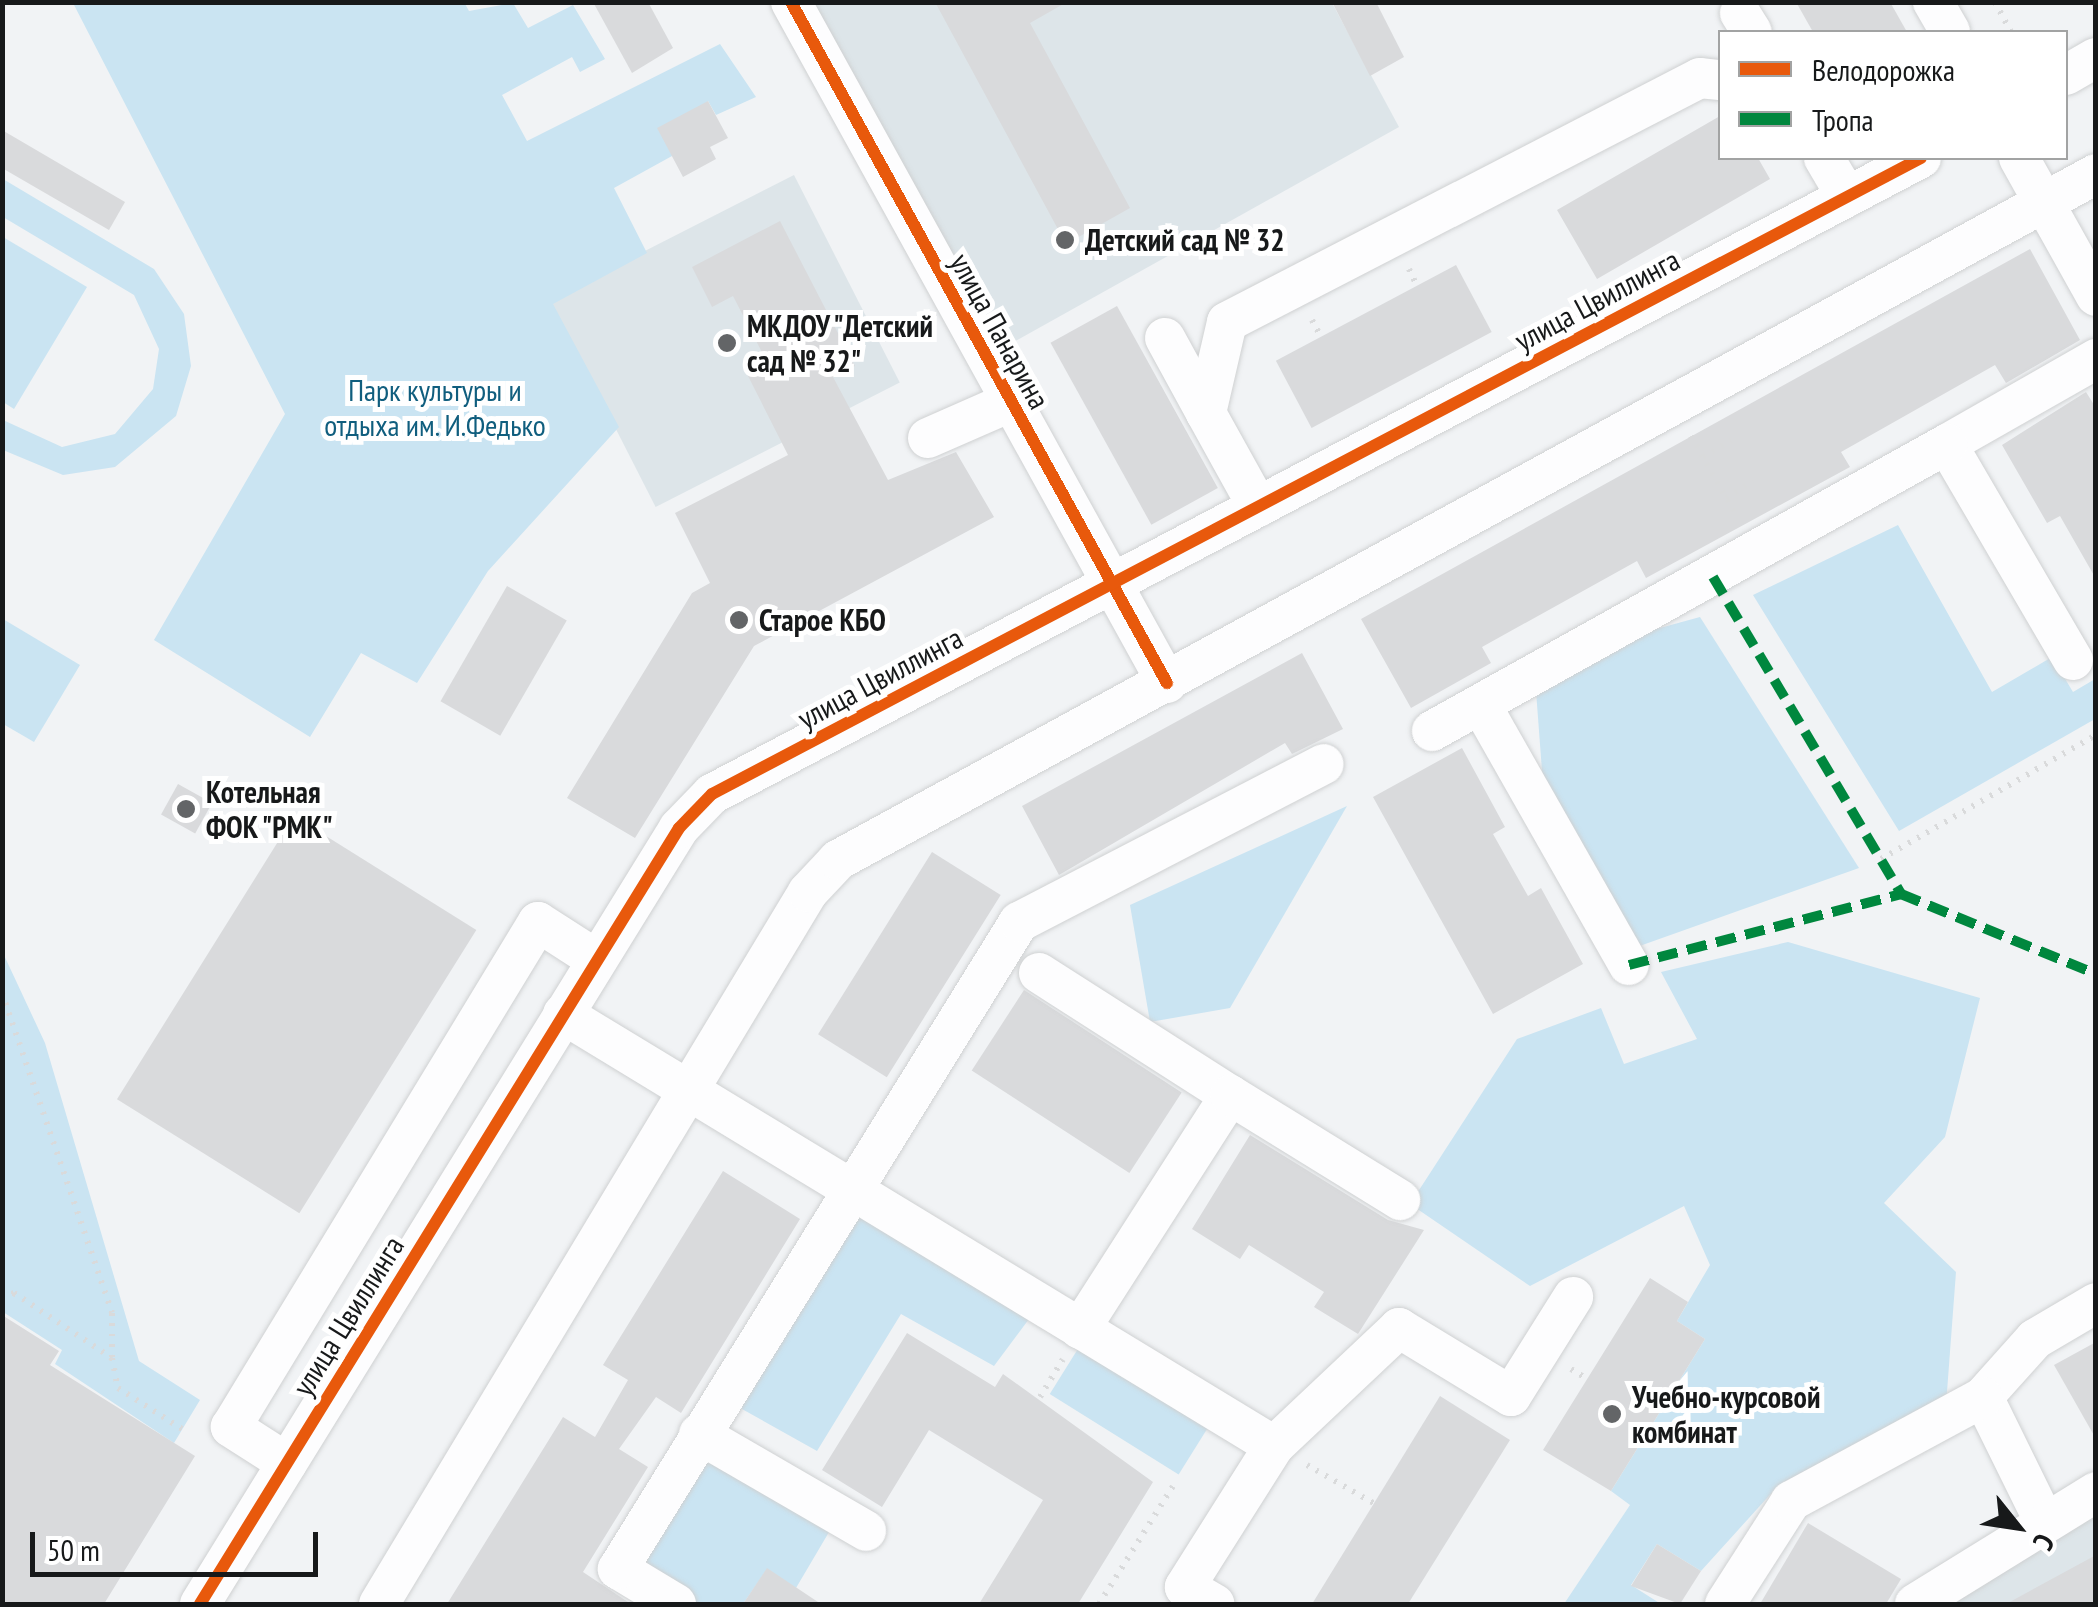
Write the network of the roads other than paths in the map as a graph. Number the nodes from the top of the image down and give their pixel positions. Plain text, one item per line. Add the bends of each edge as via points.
1 (791, 2) edge
2 (1933, 2) edge
3 (1949, 30) edge
4 (2096, 58) edge
5 (2068, 74) edge
6 (1718, 80) edge
7 (1825, 160) edge
8 (1917, 160) edge
9 (2021, 160) edge
10 (2096, 174) edge
11 (1847, 197) junction
12 (2045, 204) junction
13 (2096, 296) edge
14 (1165, 338) dead end
15 (2096, 359) edge
16 (1010, 402) junction
17 (1206, 413) junction
18 (928, 438) dead end
19 (1947, 444) junction
20 (1258, 507) junction
21 (1112, 585) junction
22 (2073, 660) dead end
23 (1166, 683) junction
24 (1481, 704) junction
25 (1432, 731) dead end
26 (1324, 764) dead end
27 (597, 960) junction
28 (1630, 965) dead end
29 (1039, 972) dead end
30 (564, 1014) junction
31 (690, 1089) junction
32 (1230, 1094) junction
33 (849, 1188) junction
34 (1400, 1200) dead end
35 (1572, 1297) dead end
36 (2096, 1303) edge
37 (1080, 1329) junction
38 (1984, 1397) junction
39 (700, 1434) junction
40 (1274, 1446) junction
41 (287, 1463) junction
42 (2096, 1492) edge
43 (2044, 1521) junction
44 (866, 1531) dead end
45 (200, 1604) edge
46 (380, 1604) edge
47 (676, 1604) edge
48 (1214, 1604) edge
49 (1725, 1604) edge
50 (1915, 1604) edge

1 - 16 street, улица Панарина
2 - 3 street
4 - 5 street
6 - 17 street via 1700,78 1226,322
7 - 11 street
8 - 11 street, улица Цвиллинга
9 - 12 street
10 - 12 street
11 - 20 street, улица Цвиллинга
12 - 13 street
12 - 23 street
14 - 17 street
15 - 19 street
16 - 18 street
16 - 21 street, улица Панарина
17 - 20 street
19 - 22 street
19 - 24 street
20 - 21 street, улица Цвиллинга
21 - 23 street, улица Панарина
21 - 27 street, улица Цвиллинга via 712,794 678,828
23 - 31 street via 838,860 808,892
24 - 25 street
24 - 28 street
26 - 33 street via 1019,922
27 - 30 street, улица Цвиллинга
27 - 41 street via 538,922 231,1427
29 - 32 street
30 - 31 street
30 - 41 street, улица Цвиллинга
31 - 33 street
31 - 46 street
32 - 34 street
32 - 37 street
33 - 37 street
33 - 39 street
35 - 40 street via 1511,1396 1399,1328
36 - 38 street via 2035,1339
37 - 40 street
38 - 43 street
38 - 49 street via 1791,1501
39 - 44 street
39 - 47 street via 618,1570
40 - 48 street via 1185,1587
41 - 45 street, улица Цвиллинга
42 - 43 street
43 - 50 street

